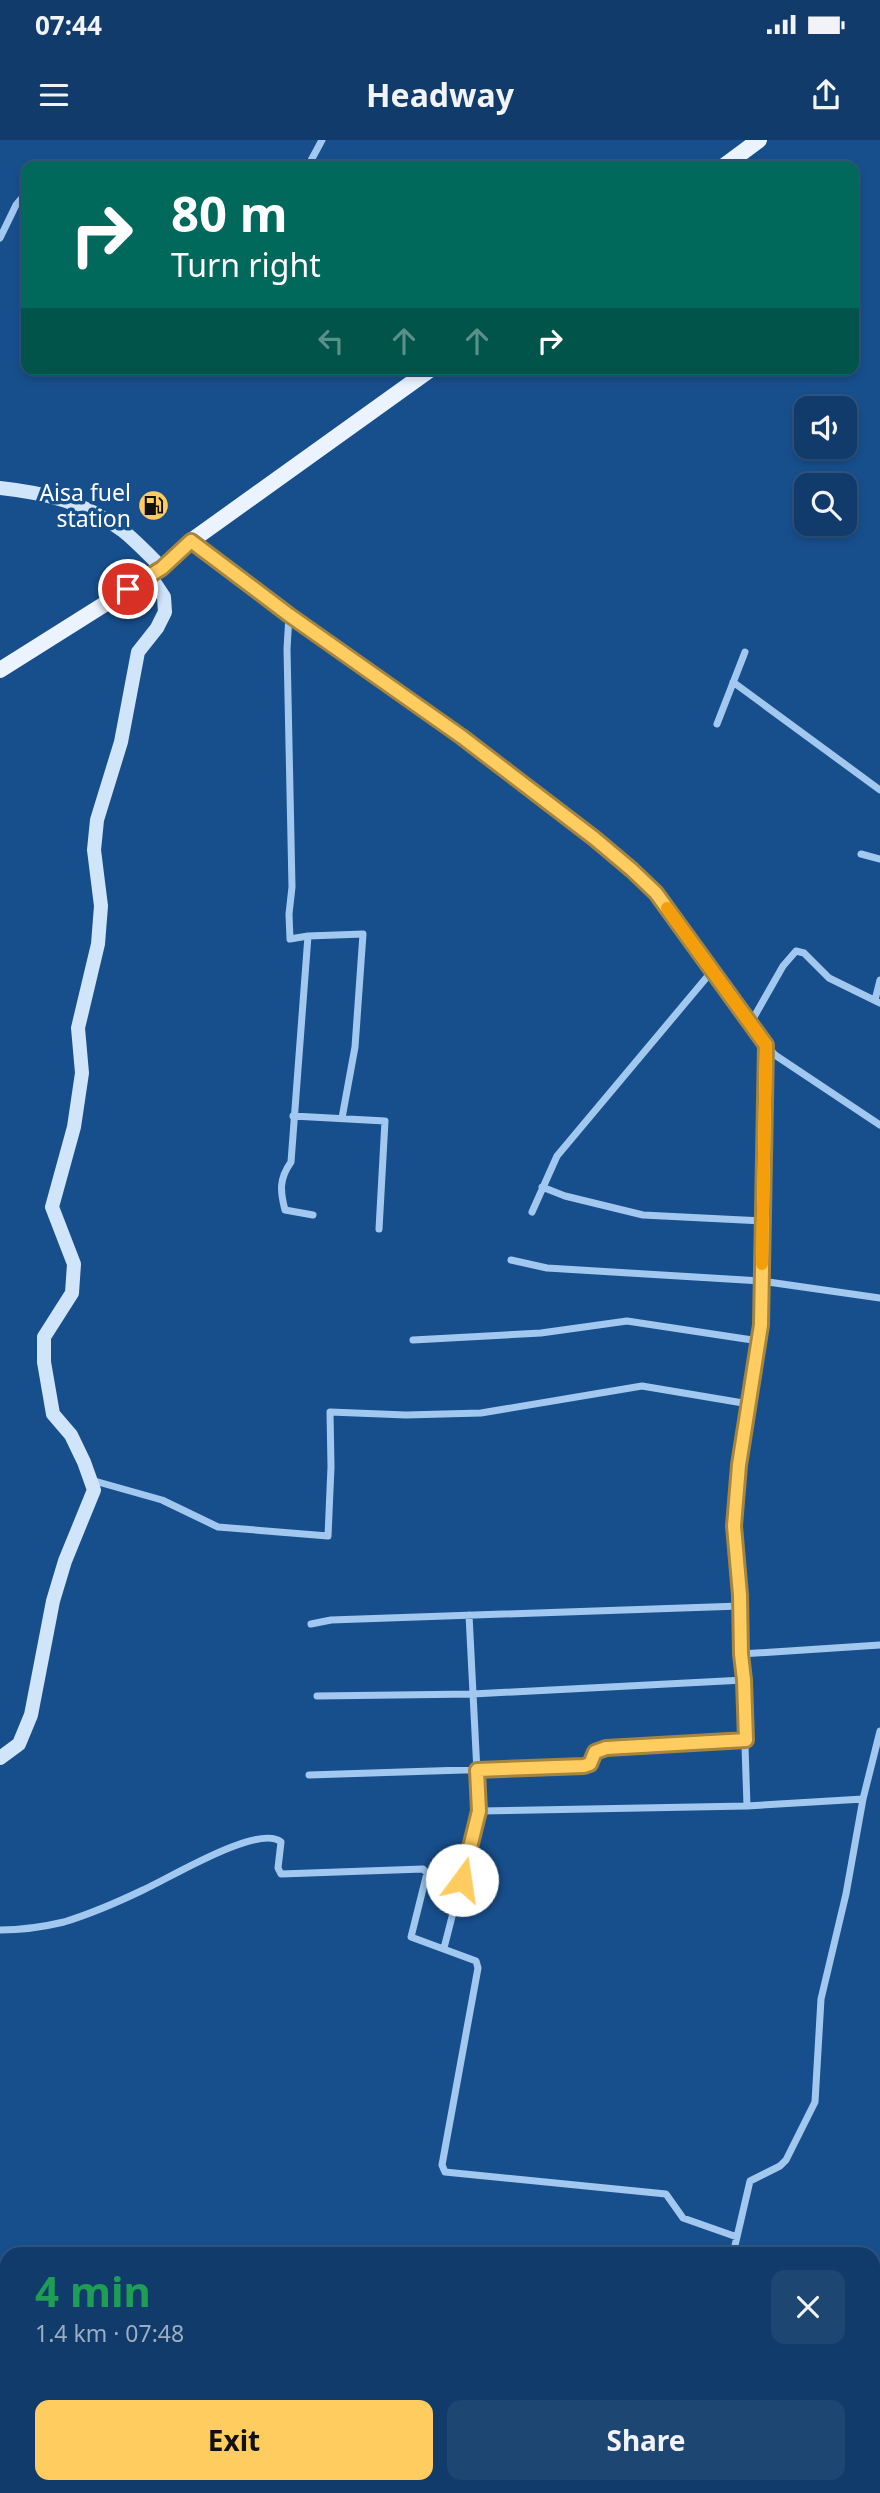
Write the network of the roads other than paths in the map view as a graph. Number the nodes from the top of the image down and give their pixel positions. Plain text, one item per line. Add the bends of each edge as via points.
1 (322, 140) edge
2 (759, 140) edge
3 (311, 161) edge
4 (731, 161) edge
5 (21, 198) edge
6 (0, 238) edge
7 (423, 375) edge
8 (0, 488) edge
9 (191, 541) junction
10 (156, 572) junction
11 (289, 615) junction
12 (745, 652) dead end
13 (0, 670) edge
14 (733, 682) junction
15 (717, 724) dead end
16 (880, 790) edge
17 (861, 853) dead end
18 (880, 859) edge
19 (308, 936) junction
20 (712, 971) junction
21 (880, 980) edge
22 (878, 1002) edge
23 (750, 1024) junction
24 (766, 1045) junction
25 (292, 1116) junction
26 (342, 1118) junction
27 (880, 1125) edge
28 (541, 1187) junction
29 (533, 1212) dead end
30 (313, 1216) dead end
31 (762, 1221) junction
32 (379, 1229) dead end
33 (511, 1260) dead end
34 (761, 1281) junction
35 (880, 1298) edge
36 (413, 1340) dead end
37 (759, 1341) junction
38 (749, 1404) junction
39 (90, 1480) junction
40 (740, 1606) junction
41 (468, 1615) junction
42 (311, 1624) dead end
43 (880, 1645) edge
44 (741, 1654) junction
45 (744, 1680) junction
46 (473, 1694) junction
47 (317, 1696) dead end
48 (880, 1731) edge
49 (746, 1740) junction
50 (0, 1758) edge
51 (477, 1770) junction
52 (309, 1775) dead end
53 (863, 1799) junction
54 (747, 1806) junction
55 (479, 1811) junction
56 (0, 1930) edge
57 (444, 1948) junction
58 (737, 2236) junction
59 (735, 2247) edge

1 - 3 street
2 - 4 main road
5 - 6 street
7 - 9 main road
8 - 10 street via 54,496 87,509 123,531
9 - 10 main road
9 - 11 street
10 - 13 main road
10 - 39 street via 164,612 138,652 121,743 97,820 98,944 78,1028 82,1073 74,1127 52,1207 74,1274 72,1293 44,1337 44,1363 53,1414 71,1434
11 - 19 street via 290,939
11 - 20 street via 462,737 604,846 656,893
12 - 14 street
14 - 15 street
14 - 16 street
17 - 18 street
19 - 25 street
19 - 26 street via 363,934 355,1047
20 - 23 street
20 - 28 street via 557,1156
21 - 22 street
22 - 23 street via 829,978 804,953 796,951
23 - 24 street
24 - 27 street
24 - 31 street
25 - 26 street
25 - 30 street via 291,1162 282,1175 280,1192 285,1210
26 - 32 street via 385,1121
28 - 29 street
28 - 31 street via 643,1215
31 - 34 street
33 - 34 street via 547,1268
34 - 35 street
34 - 37 street
36 - 37 street via 541,1333 626,1321
37 - 38 street
38 - 39 street via 642,1386 481,1413 330,1412 328,1536 218,1527 162,1500
38 - 40 street via 734,1526
39 - 50 street via 94,1490 53,1601 31,1715 19,1744
40 - 41 street
40 - 44 street
41 - 42 street
41 - 46 street
43 - 44 street
44 - 45 street
45 - 46 street
45 - 49 street
46 - 47 street
46 - 51 street
48 - 53 street
49 - 51 street via 606,1748 595,1752 584,1766
49 - 54 street
51 - 52 street
51 - 55 street
53 - 54 street
53 - 58 street via 821,1999 815,2102 786,2160 750,2181
54 - 55 street
55 - 57 street
56 - 57 street via 64,1922 144,1890 223,1849 276,1838 281,1842 281,1874 426,1871 411,1937
57 - 58 street via 476,1961 478,1968 442,2165 445,2172 666,2194 682,2218
58 - 59 street

